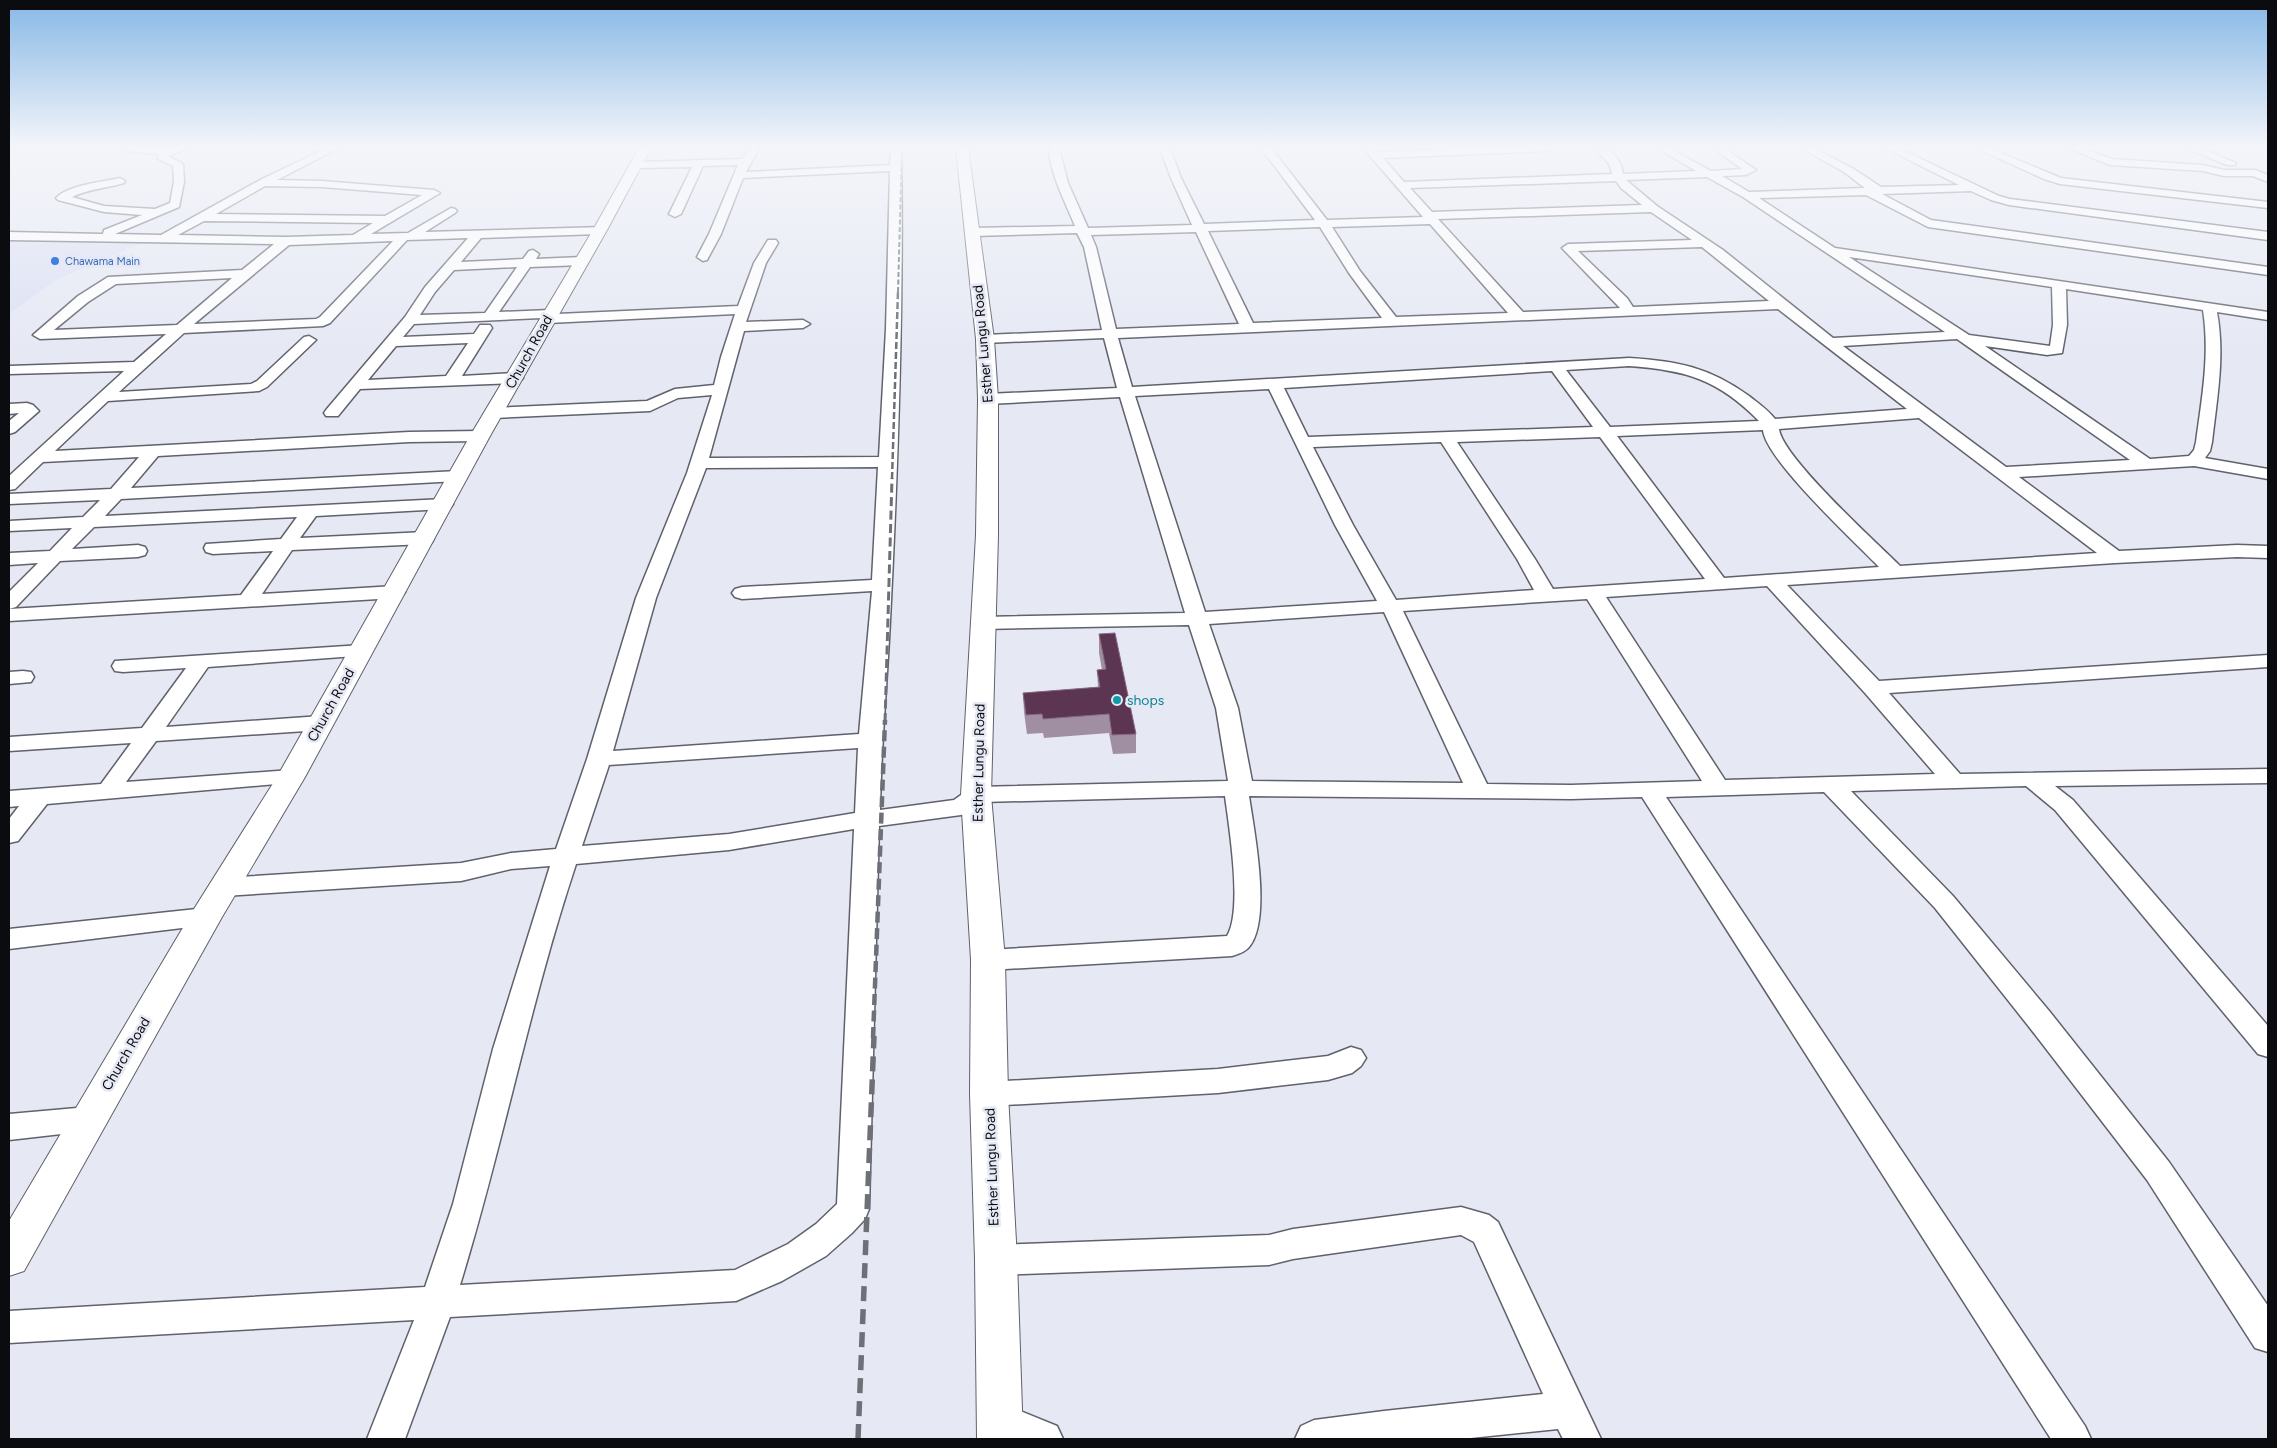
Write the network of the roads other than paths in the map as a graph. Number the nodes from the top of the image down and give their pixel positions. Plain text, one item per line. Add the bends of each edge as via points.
1 (153, 216) edge
2 (202, 216) edge
3 (253, 216) edge
4 (396, 216) edge
5 (443, 216) edge
6 (608, 216) edge
7 (722, 216) edge
8 (894, 216) edge
9 (971, 216) edge
10 (1076, 216) edge
11 (1195, 216) edge
12 (1318, 216) edge
13 (1428, 216) edge
14 (1484, 216) edge
15 (1664, 216) edge
16 (1779, 216) edge
17 (1914, 216) edge
18 (2112, 216) edge
19 (1430, 218) junction
20 (388, 220) junction
21 (1324, 224) junction
22 (1201, 228) junction
23 (600, 230) junction
24 (1082, 231) junction
25 (548, 232) junction
26 (973, 232) junction
27 (477, 235) junction
28 (9, 236) edge
29 (2268, 236) edge
30 (99, 237) junction
31 (406, 238) junction
32 (163, 239) junction
33 (353, 239) junction
34 (286, 241) junction
35 (772, 243) dead end
36 (1704, 243) junction
37 (1832, 250) junction
38 (702, 257) dead end
39 (582, 261) junction
40 (527, 262) junction
41 (450, 266) junction
42 (2268, 271) edge
43 (244, 274) junction
44 (2059, 285) junction
45 (1781, 305) junction
46 (2209, 307) junction
47 (1629, 311) junction
48 (549, 316) junction
49 (1519, 316) junction
50 (2268, 316) edge
51 (491, 317) junction
52 (741, 318) junction
53 (410, 320) junction
54 (1392, 322) junction
55 (803, 324) dead end
56 (1248, 328) junction
57 (182, 329) junction
58 (126, 332) junction
59 (1110, 334) junction
60 (1962, 337) junction
61 (478, 338) junction
62 (985, 339) junction
63 (309, 340) dead end
64 (392, 342) junction
65 (1832, 342) junction
66 (139, 366) junction
67 (80, 368) junction
68 (1557, 368) junction
69 (9, 370) edge
70 (516, 378) junction
71 (451, 381) junction
72 (1274, 384) junction
73 (355, 386) junction
74 (721, 388) junction
75 (1126, 392) junction
76 (105, 397) junction
77 (988, 399) junction
78 (9, 409) edge
79 (332, 413) dead end
80 (494, 413) junction
81 (1922, 413) junction
82 (1771, 425) junction
83 (9, 429) edge
84 (1606, 433) junction
85 (480, 436) junction
86 (1447, 439) junction
87 (1303, 442) junction
88 (154, 450) junction
89 (39, 456) junction
90 (2194, 461) junction
91 (886, 462) junction
92 (698, 463) junction
93 (2147, 464) junction
94 (2000, 473) junction
95 (2268, 474) edge
96 (458, 476) junction
97 (338, 482) junction
98 (9, 485) edge
99 (116, 494) junction
100 (9, 499) edge
101 (444, 504) junction
102 (314, 511) junction
103 (88, 524) junction
104 (9, 526) edge
105 (425, 538) junction
106 (286, 544) junction
107 (213, 548) dead end
108 (138, 550) dead end
109 (2268, 552) edge
110 (55, 556) junction
111 (2115, 557) junction
112 (9, 559) edge
113 (1894, 572) junction
114 (1772, 580) junction
115 (1719, 584) junction
116 (882, 585) junction
117 (1592, 591) junction
118 (395, 592) junction
119 (742, 593) dead end
120 (1546, 594) junction
121 (247, 601) junction
122 (9, 603) edge
123 (1391, 607) junction
124 (9, 616) edge
125 (1197, 619) junction
126 (983, 623) junction
127 (362, 650) junction
128 (202, 660) junction
129 (2268, 661) edge
130 (123, 666) dead end
131 (1873, 688) junction
132 (321, 723) junction
133 (149, 734) junction
134 (870, 740) junction
135 (9, 744) edge
136 (598, 760) junction
137 (2268, 776) edge
138 (291, 777) junction
139 (2031, 779) junction
140 (1954, 782) junction
141 (1830, 784) junction
142 (1238, 788) junction
143 (1718, 788) junction
144 (1649, 790) junction
145 (108, 791) junction
146 (1479, 791) junction
147 (976, 795) junction
148 (39, 797) junction
149 (9, 799) edge
150 (869, 819) junction
151 (9, 835) edge
152 (565, 857) junction
153 (224, 887) junction
154 (206, 917) junction
155 (9, 938) edge
156 (988, 960) junction
157 (2268, 1046) edge
158 (1351, 1058) dead end
159 (989, 1094) junction
160 (88, 1119) junction
161 (9, 1127) edge
162 (9, 1258) edge
163 (996, 1260) junction
164 (437, 1304) junction
165 (9, 1327) edge
166 (2268, 1336) edge
167 (1575, 1425) edge
168 (999, 1430) edge
169 (386, 1439) edge
170 (1044, 1439) edge
171 (1314, 1439) edge
172 (2072, 1439) edge

1 - 30 street
2 - 32 street
3 - 20 street
4 - 20 street
5 - 31 street
6 - 23 street, Church Road
7 - 38 street via 713,241
8 - 91 street
9 - 26 street, Esther Lungu Road
10 - 24 street
11 - 22 street
12 - 21 street
13 - 19 street
14 - 19 street
15 - 36 street
16 - 37 street
17 - 42 street via 1928,224
18 - 29 street
19 - 21 street
19 - 49 street
20 - 33 street
21 - 22 street
21 - 54 street
22 - 24 street
22 - 56 street
23 - 25 street
23 - 39 street, Church Road
24 - 26 street
24 - 59 street via 1090,247
25 - 27 street
25 - 40 street
26 - 62 street, Esther Lungu Road
27 - 31 street
27 - 41 street
28 - 30 street
30 - 32 street
31 - 33 street
31 - 57 street via 325,320 310,324
32 - 34 street
33 - 34 street
34 - 43 street
35 - 52 street via 760,263
36 - 45 street
36 - 47 street via 1568,248
37 - 44 street
37 - 60 street
39 - 40 street
39 - 48 street, Church Road
40 - 41 street
40 - 51 street
41 - 53 street
43 - 57 street
43 - 58 street via 113,280 40,334
44 - 46 street
44 - 60 street via 2057,350
45 - 47 street
45 - 65 street
46 - 50 street
46 - 90 street via 2214,335 2214,365 2204,442
47 - 49 street
48 - 51 street
48 - 52 street
48 - 70 street, Church Road
49 - 54 street
51 - 53 street
51 - 61 street
52 - 55 street
52 - 74 street
53 - 64 street
54 - 56 street
56 - 59 street
57 - 58 street
57 - 66 street
58 - 67 street
59 - 62 street
59 - 75 street
60 - 65 street
60 - 93 street
61 - 64 street
61 - 71 street
62 - 77 street, Esther Lungu Road
63 - 76 street via 254,388
64 - 73 street
65 - 81 street
66 - 67 street
66 - 76 street
67 - 69 street
68 - 72 street
68 - 82 street via 1629,362 1688,368 1724,384
68 - 84 street
70 - 71 street
70 - 80 street, Church Road
71 - 73 street
72 - 75 street
72 - 87 street
73 - 79 street
74 - 80 street via 675,394 650,406
74 - 92 street
75 - 77 street
75 - 125 street
76 - 89 street
77 - 126 street, Esther Lungu Road
78 - 83 street via 27,408 31,411
80 - 85 street, Church Road
81 - 82 street
81 - 94 street
82 - 84 street
82 - 113 street via 1772,435 1786,457
84 - 86 street
84 - 115 street
85 - 88 street
85 - 96 street, Church Road
86 - 87 street
86 - 120 street
87 - 123 street via 1327,495
88 - 89 street
88 - 99 street
89 - 98 street
90 - 93 street
90 - 95 street
91 - 92 street
91 - 116 street
92 - 136 street via 646,598
93 - 94 street
94 - 111 street
96 - 97 street
96 - 101 street, Church Road
97 - 99 street
97 - 102 street
99 - 100 street
99 - 103 street
101 - 102 street
101 - 105 street, Church Road
102 - 103 street
102 - 106 street
103 - 104 street
103 - 110 street
105 - 106 street
105 - 118 street, Church Road
106 - 107 street
106 - 121 street
108 - 110 street
109 - 111 street
110 - 112 street
110 - 122 street
111 - 113 street
113 - 114 street
114 - 115 street
114 - 131 street
115 - 117 street
116 - 119 street
116 - 134 street
117 - 120 street
117 - 143 street
118 - 121 street
118 - 127 street, Church Road
120 - 123 street
121 - 124 street
123 - 125 street
123 - 146 street
125 - 126 street
125 - 142 street via 1227,708
126 - 147 street, Esther Lungu Road
127 - 128 street
127 - 132 street, Church Road
128 - 130 street
128 - 133 street
129 - 131 street
131 - 140 street
132 - 133 street
132 - 138 street, Church Road
133 - 135 street
133 - 145 street
134 - 136 street
134 - 150 street
136 - 152 street
137 - 139 street
138 - 145 street
138 - 153 street, Church Road
139 - 140 street
139 - 157 street via 2064,805
140 - 141 street
141 - 143 street
141 - 166 street via 1944,902 2040,1020 2158,1170
142 - 146 street
142 - 147 street
142 - 156 street via 1246,866 1244,924 1240,941 1232,946
143 - 144 street
144 - 146 street
144 - 172 street
145 - 148 street
147 - 150 street via 961,807
147 - 156 street, Esther Lungu Road
148 - 149 street
148 - 151 street
150 - 152 street via 729,842
150 - 164 street via 853,1209 841,1224 820,1243 779,1268 736,1285
152 - 153 street via 511,861 462,872
152 - 164 street via 508,1049 469,1204
153 - 154 street, Church Road
154 - 155 street
154 - 160 street, Church Road
156 - 159 street, Esther Lungu Road
158 - 159 street via 1328,1068 1218,1081
159 - 163 street, Esther Lungu Road
160 - 161 street
160 - 162 street, Church Road
163 - 167 street via 1269,1250 1461,1221 1477,1225 1486,1232
163 - 168 street, Esther Lungu Road
164 - 165 street
164 - 169 street
167 - 171 street via 1384,1429
168 - 170 street

